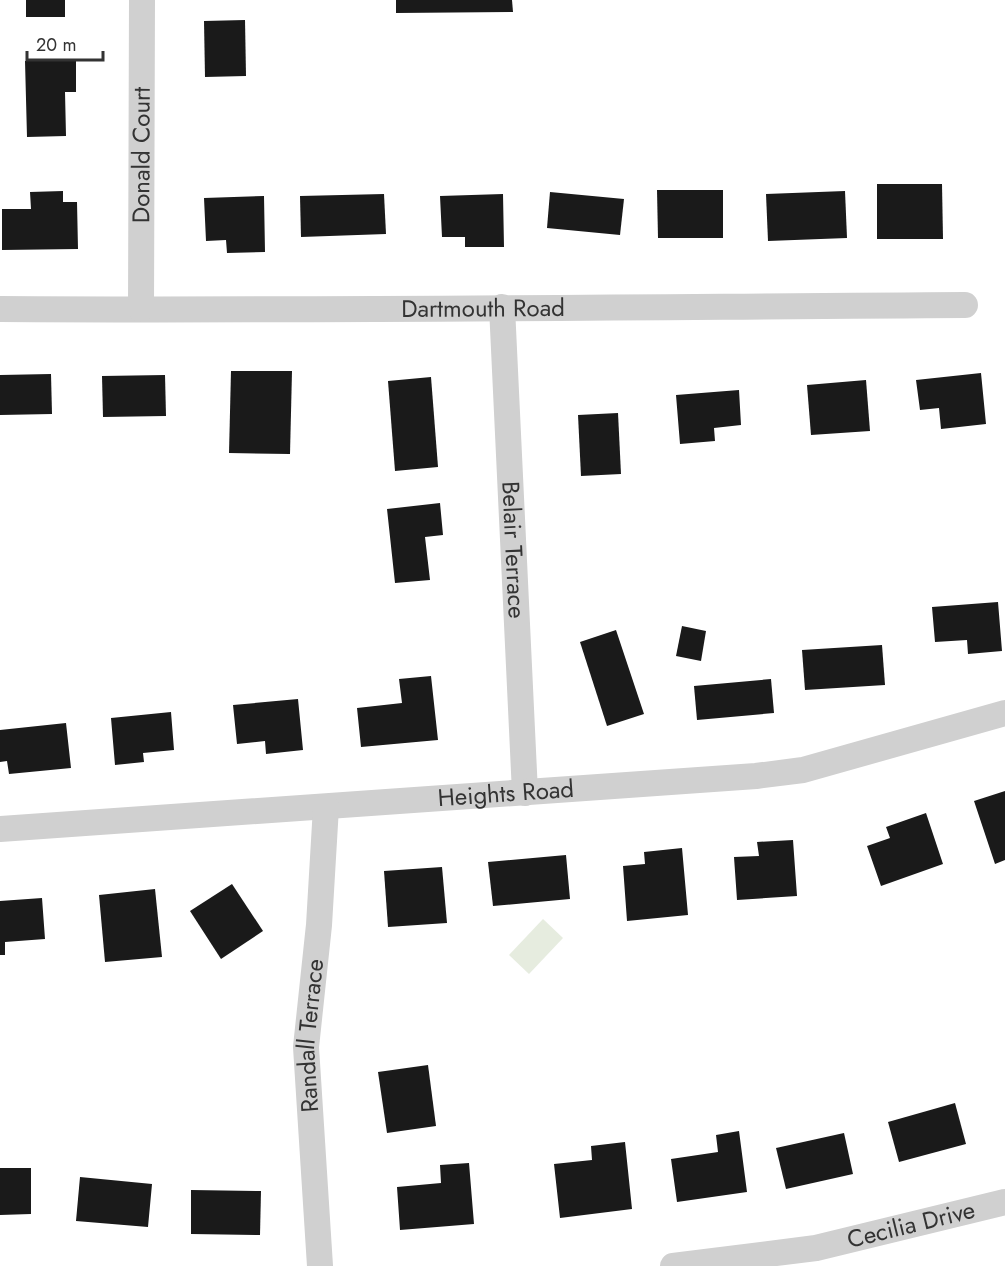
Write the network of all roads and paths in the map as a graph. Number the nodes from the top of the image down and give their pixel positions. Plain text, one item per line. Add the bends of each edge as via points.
1 (142, 0) edge
2 (965, 305) dead end
3 (502, 307) junction
4 (0, 309) edge
5 (141, 309) junction
6 (1005, 712) edge
7 (525, 793) junction
8 (326, 807) junction
9 (0, 828) edge
10 (1005, 1202) edge
11 (320, 1266) edge
12 (673, 1266) edge

1 - 5 street, Donald Court
2 - 3 street, Dartmouth Road
3 - 5 street, Dartmouth Road
3 - 7 street, Belair Terrace
4 - 5 street, Dartmouth Road
6 - 7 street, Heights Road via 803,770
7 - 8 street, Heights Road
8 - 9 street, Heights Road
8 - 11 street, Randall Terrace via 306,1047
10 - 12 street, Cecilia Drive via 816,1248

